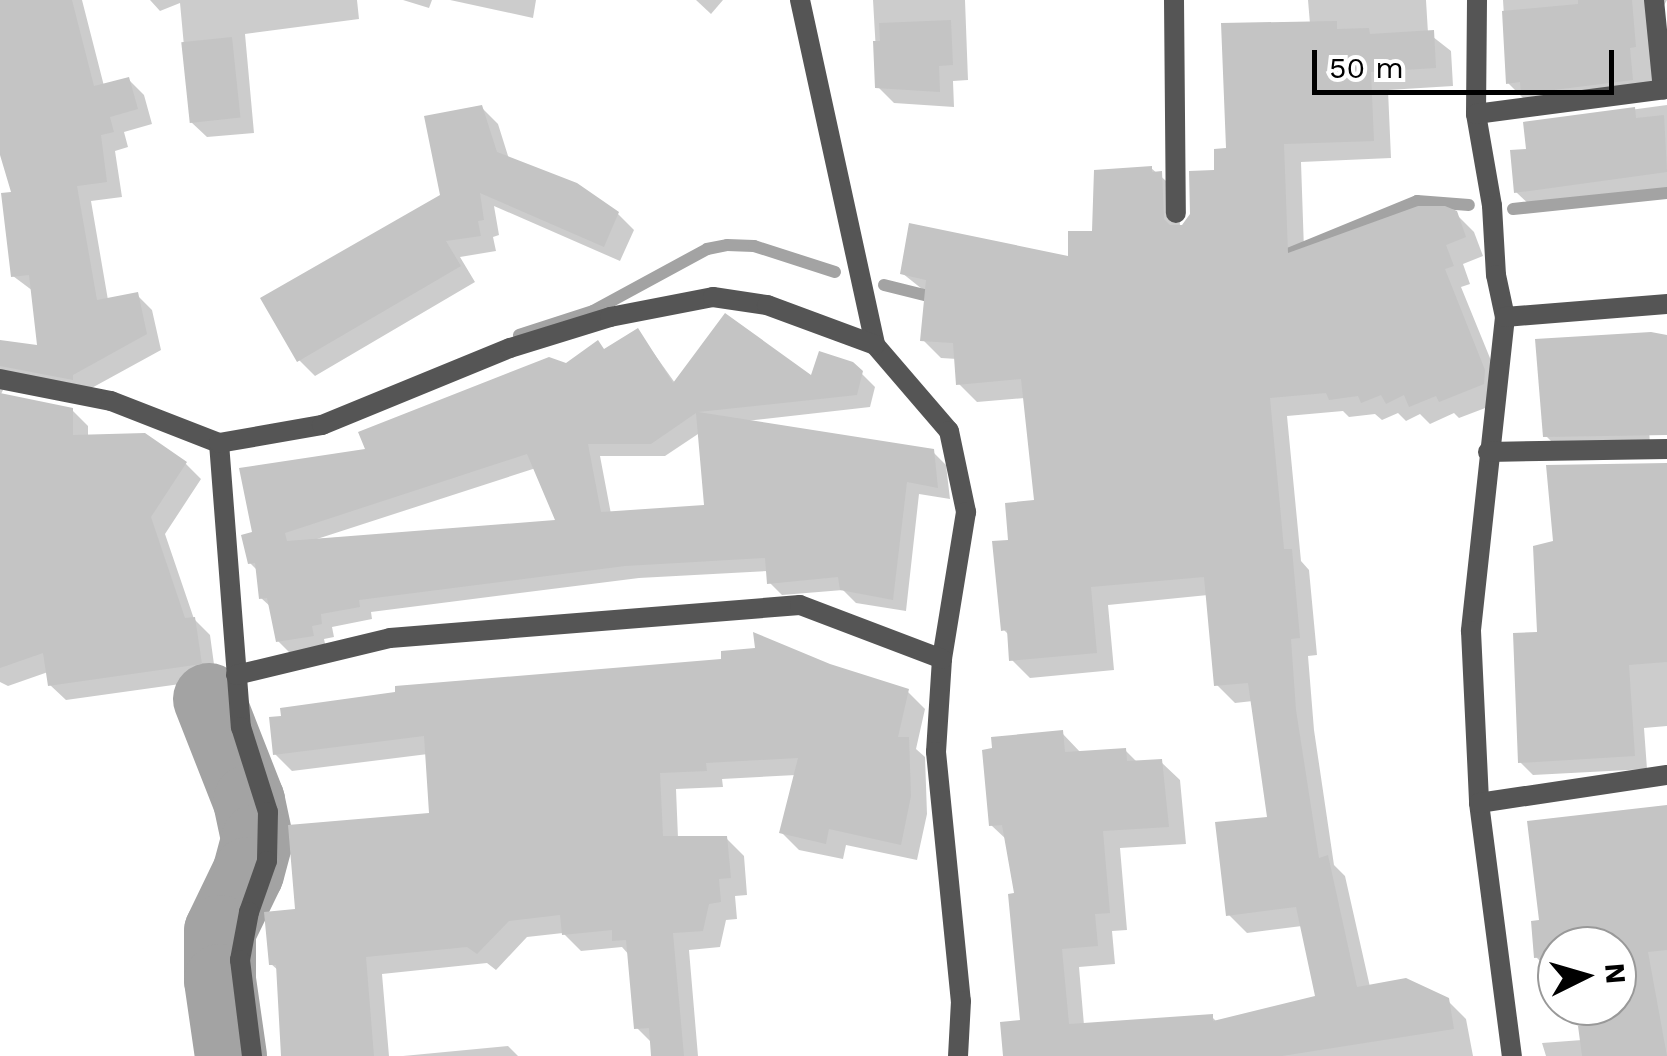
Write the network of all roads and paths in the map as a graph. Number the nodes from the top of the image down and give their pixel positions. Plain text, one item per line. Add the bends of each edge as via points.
1 (800, 0) edge
2 (1174, 0) edge
3 (1477, 0) edge
4 (1654, 0) edge
5 (1665, 90) edge
6 (1476, 114) junction
7 (1176, 212) dead end
8 (1667, 304) edge
9 (1506, 317) junction
10 (875, 345) junction
11 (0, 380) edge
12 (219, 443) junction
13 (1667, 449) edge
14 (1488, 452) junction
15 (942, 659) junction
16 (236, 675) junction
17 (1667, 775) edge
18 (1479, 802) junction
19 (251, 1056) edge
20 (958, 1056) edge
21 (1512, 1056) edge

1 - 10 street
2 - 7 street
3 - 6 street
4 - 5 street
5 - 6 street
6 - 9 street
8 - 9 street
9 - 14 street
10 - 12 street via 768,305 713,297 610,317 510,348 322,425
10 - 15 street via 949,431 966,512
11 - 12 street via 111,401
12 - 16 street
13 - 14 street
14 - 18 street via 1470,632
15 - 16 street via 800,604 390,638
15 - 20 street via 936,752 960,1001
16 - 19 street via 241,728 268,812 266,861 240,960
17 - 18 street
18 - 21 street

